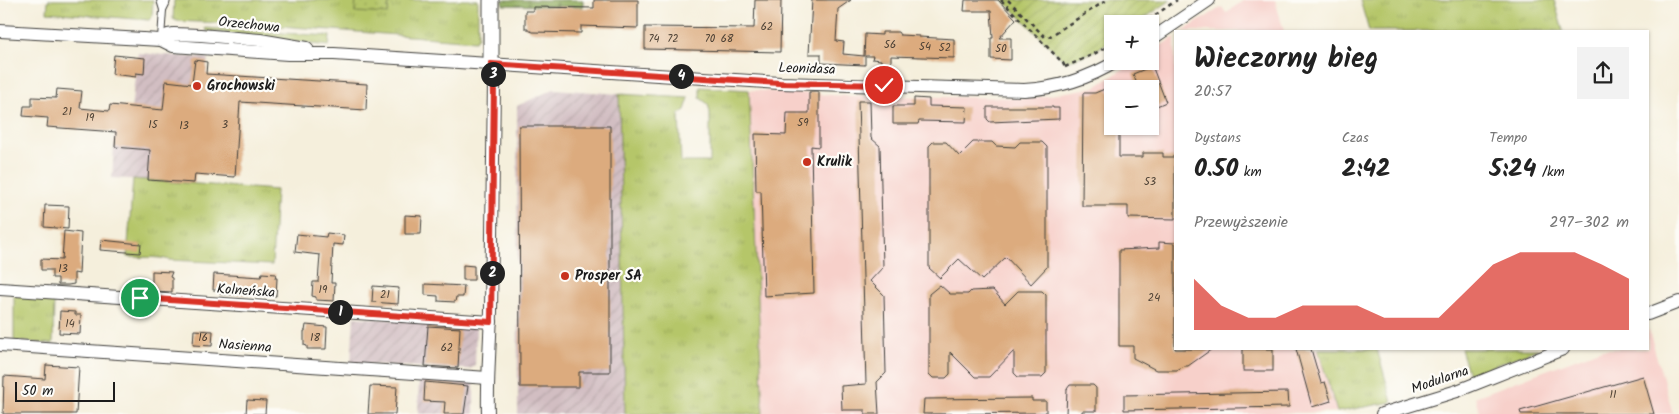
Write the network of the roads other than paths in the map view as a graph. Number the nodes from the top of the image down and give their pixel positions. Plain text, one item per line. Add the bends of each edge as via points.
1 (160, 0) edge
2 (167, 0) edge
3 (491, 0) edge
4 (1209, 0) edge
5 (163, 10) junction
6 (0, 31) edge
7 (1159, 34) edge
8 (161, 40) junction
9 (491, 64) junction
10 (1104, 68) edge
11 (0, 289) edge
12 (1679, 302) edge
13 (1649, 314) edge
14 (491, 322) junction
15 (0, 345) edge
16 (1560, 350) edge
17 (488, 378) junction
18 (488, 414) edge
19 (1382, 414) edge

1 - 5 lane
2 - 5 lane
3 - 9 street
4 - 7 street
5 - 8 lane
6 - 8 street, Orzechowa
8 - 9 street, Orzechowa via 174,34 251,39 334,54
9 - 10 street, Leonidasa via 750,81 1024,90 1073,82
9 - 14 street via 494,83
11 - 14 street, Kolneńska
12 - 13 street
14 - 17 street
15 - 17 street, Nasienna
16 - 19 street, Modularna via 1457,391
17 - 18 street

